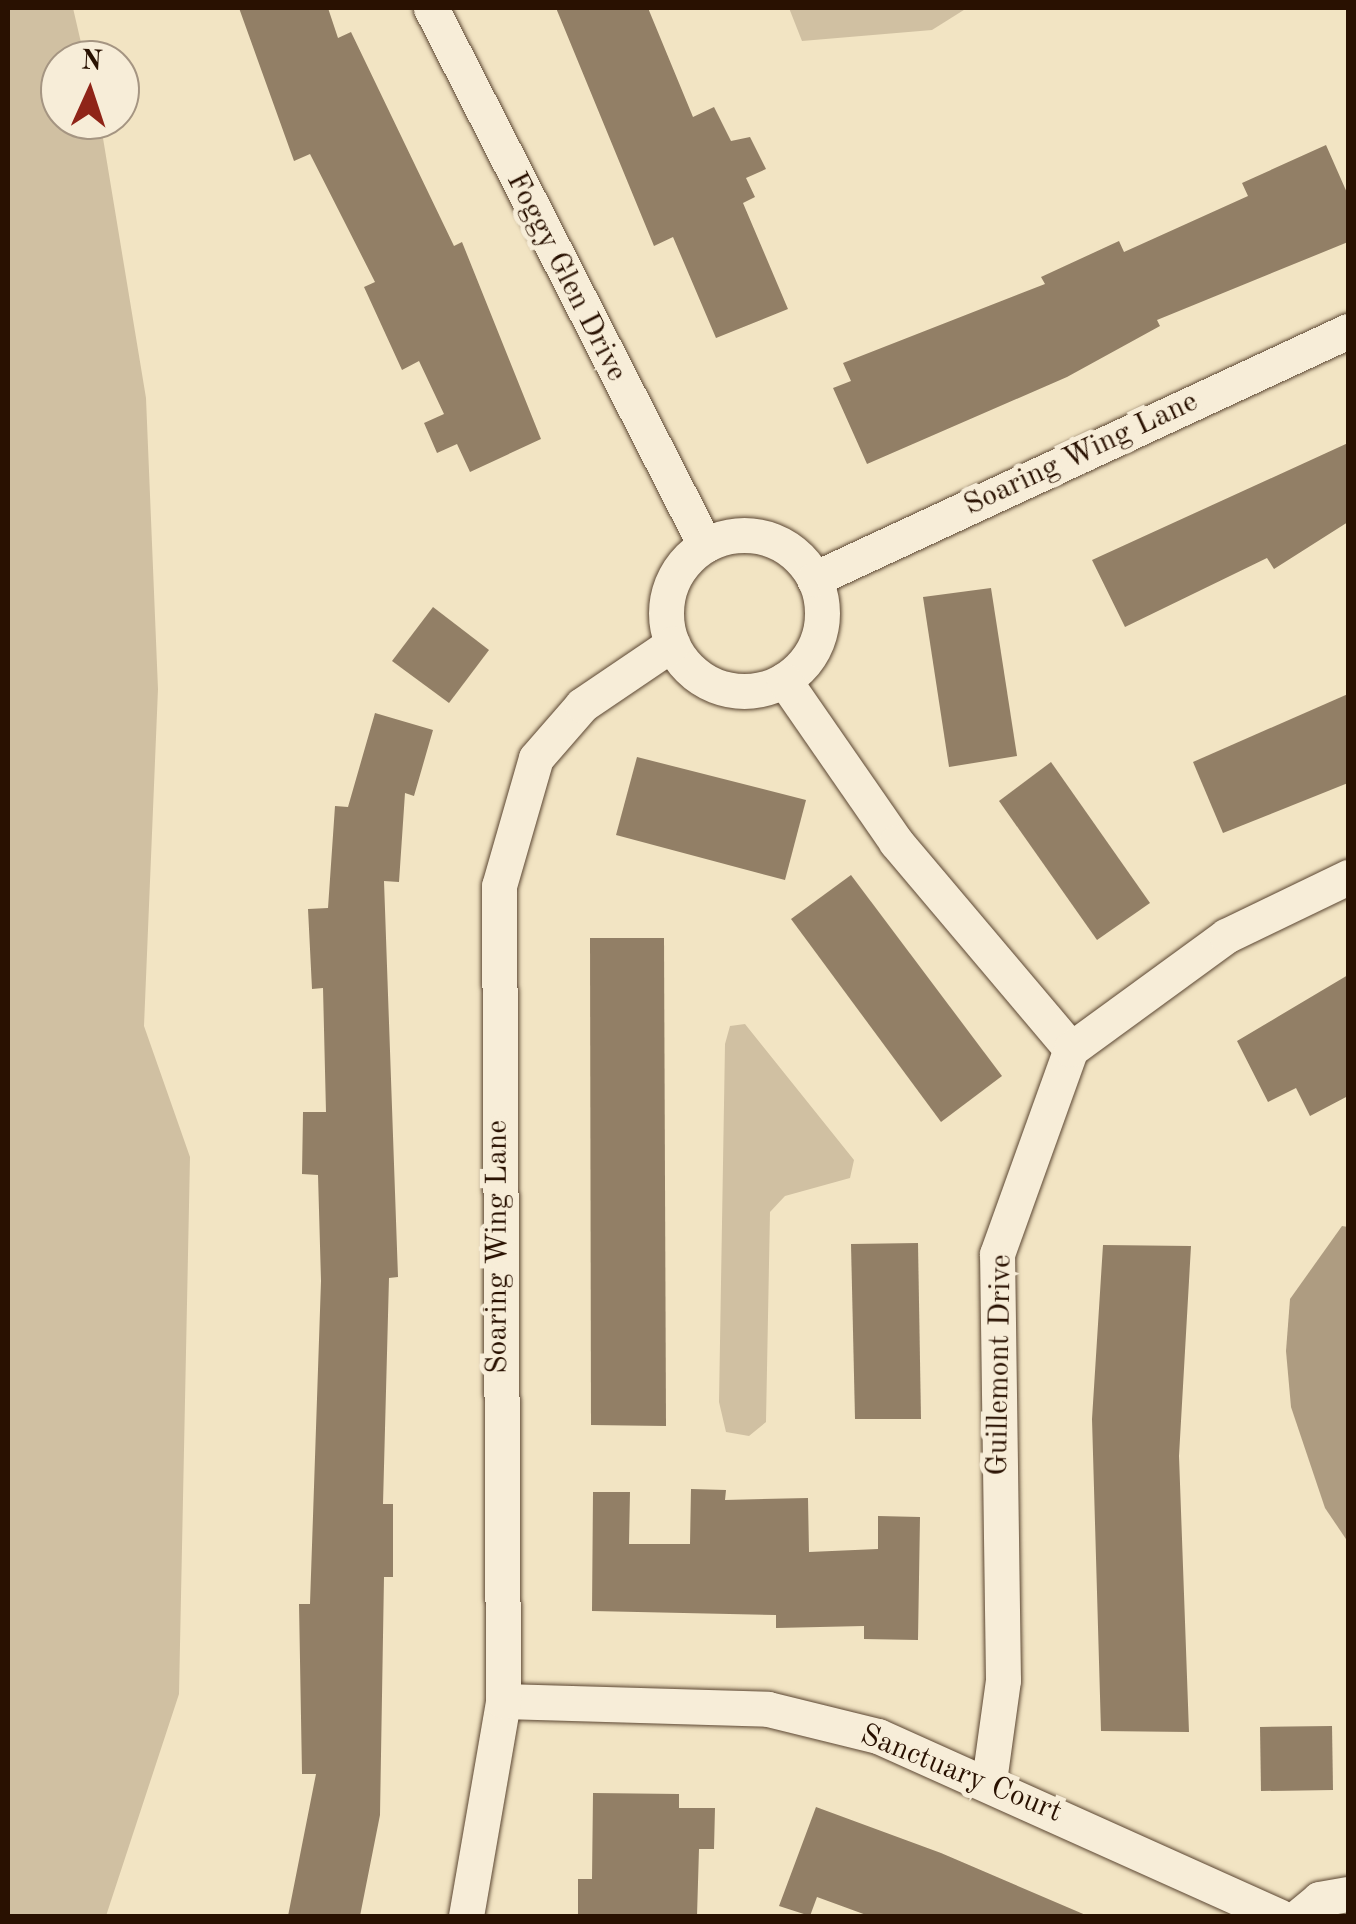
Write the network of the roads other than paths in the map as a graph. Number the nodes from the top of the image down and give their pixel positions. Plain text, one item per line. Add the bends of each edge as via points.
1 (431, 8) edge
2 (1348, 331) edge
3 (705, 545) junction
4 (814, 579) junction
5 (672, 644) junction
6 (784, 680) junction
7 (1348, 877) edge
8 (1071, 1049) junction
9 (503, 1700) junction
10 (989, 1781) junction
11 (1348, 1894) edge
12 (466, 1916) edge
13 (1279, 1916) edge
14 (1299, 1916) edge

1 - 3 street, Foggy Glen Drive
2 - 4 street, Soaring Wing Lane
3 - 4 street via 755,535 800,558
3 - 5 street via 674,578
4 - 6 street via 815,646
5 - 6 street via 687,667 733,691
5 - 9 street, Soaring Wing Lane via 582,704 536,758 499,886
6 - 8 street via 896,842
7 - 8 street via 1226,936
8 - 10 street, Guillemont Drive via 998,1254 1002,1680
9 - 10 street, Sanctuary Court via 768,1710 878,1736
9 - 12 street, Soaring Wing Lane
10 - 13 street, Sanctuary Court
11 - 14 street via 1319,1899

